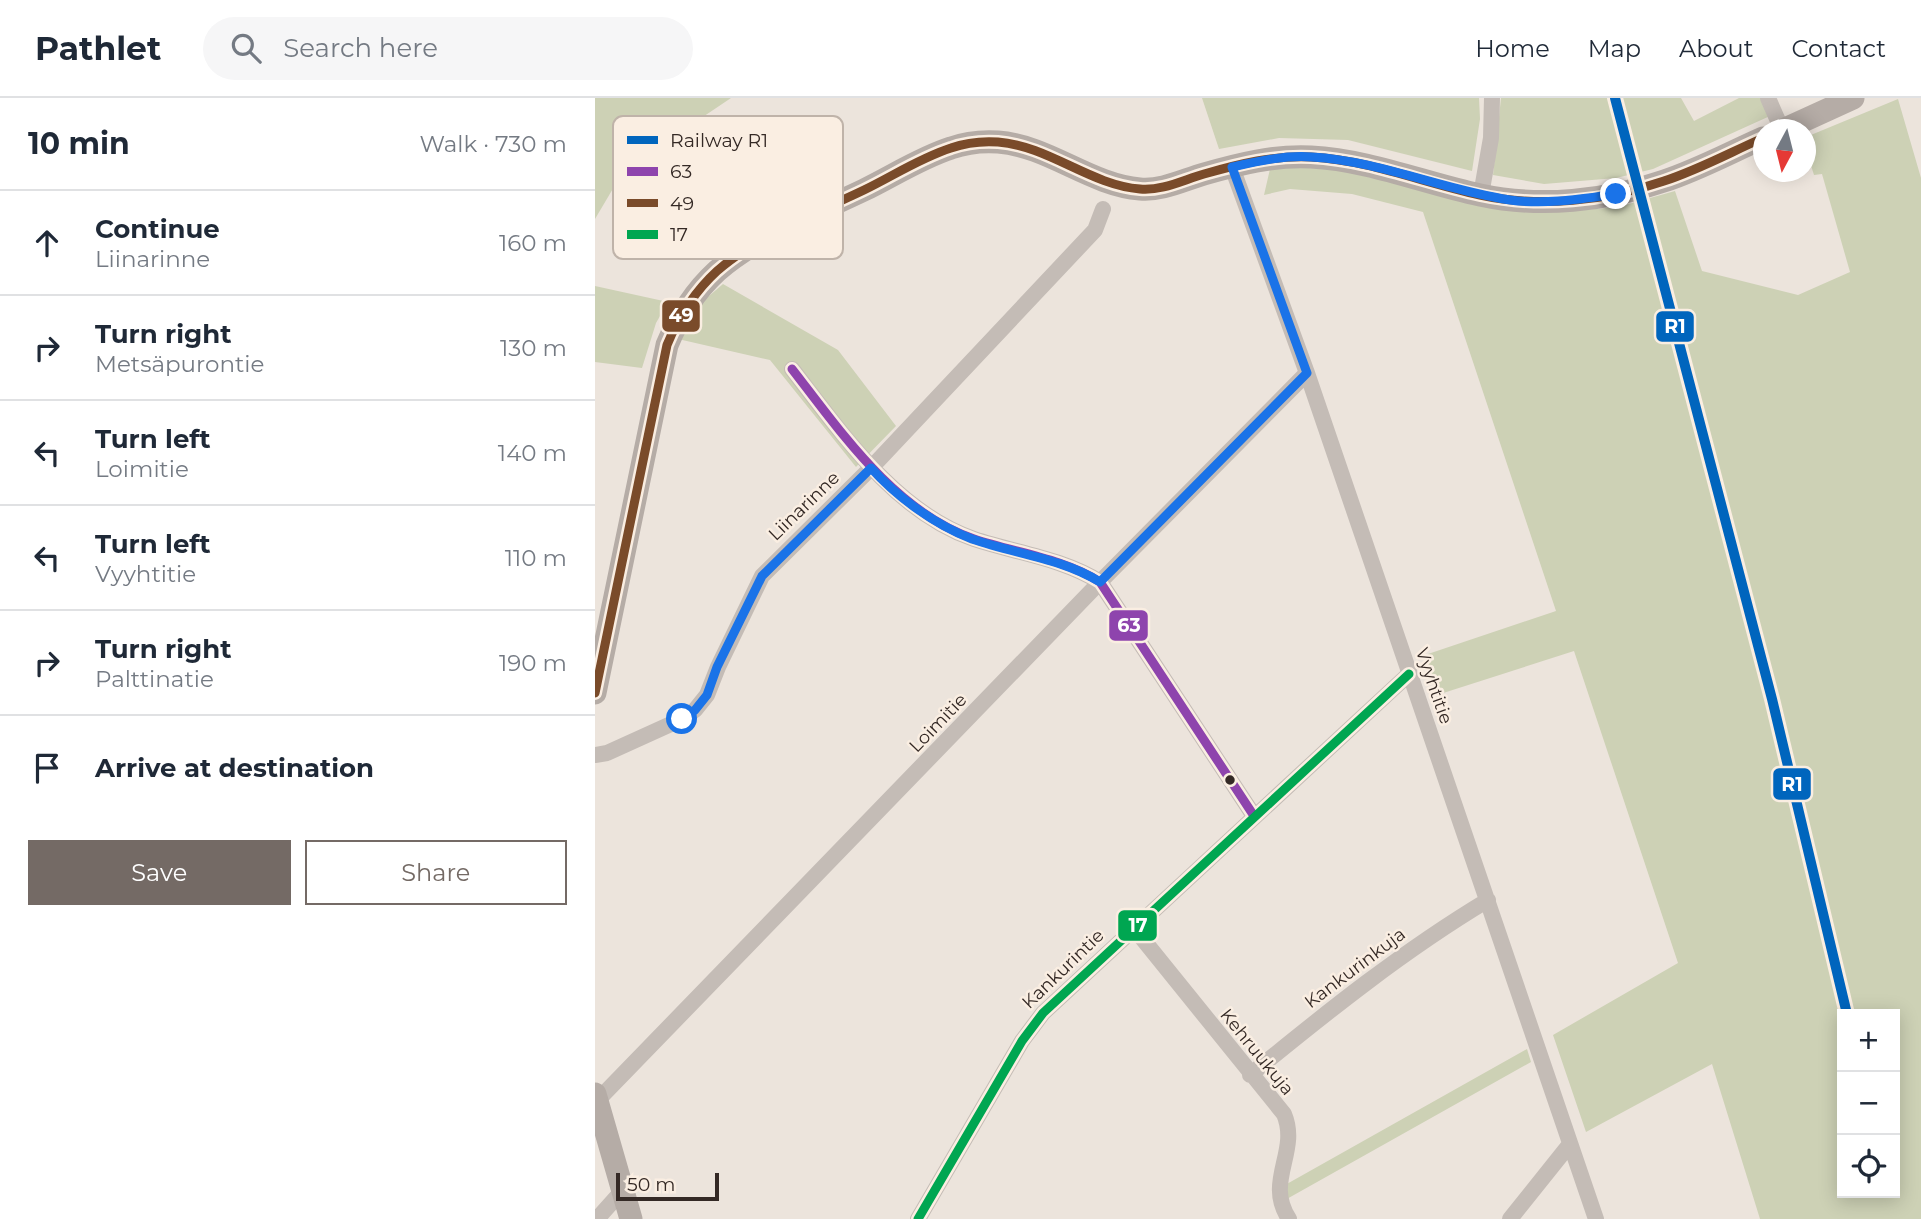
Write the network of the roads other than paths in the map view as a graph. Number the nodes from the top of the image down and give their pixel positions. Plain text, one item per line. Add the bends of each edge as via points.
1 (1493, 98) edge
2 (1768, 98) edge
3 (1853, 98) edge
4 (1778, 119) edge
5 (1807, 119) edge
6 (1753, 142) edge
7 (1232, 167) junction
8 (1481, 195) junction
9 (843, 200) edge
10 (1104, 209) dead end
11 (734, 259) edge
12 (792, 369) dead end
13 (1307, 373) junction
14 (871, 468) junction
15 (1100, 582) junction
16 (1409, 674) junction
17 (595, 693) edge
18 (595, 755) edge
19 (1254, 816) junction
20 (1488, 900) junction
21 (1133, 927) junction
22 (1250, 1075) junction
23 (596, 1098) edge
24 (1570, 1144) junction
25 (622, 1191) junction
26 (597, 1219) edge
27 (631, 1219) edge
28 (918, 1219) edge
29 (1289, 1219) edge
30 (1510, 1219) edge
31 (1596, 1219) edge

1 - 8 street
2 - 4 street
3 - 5 street
6 - 8 street via 1665,181 1616,194 1539,202
7 - 8 street via 1283,157 1349,161
7 - 9 street via 1142,189 1042,153 986,142 932,155
7 - 13 street, Vyyhtitie
10 - 14 street, Liinarinne via 1095,230
11 - 17 street via 686,306 667,345
12 - 14 street
13 - 15 street, Loimitie
13 - 16 street, Vyyhtitie
14 - 15 street via 945,526 1083,571
14 - 18 street, Liinarinne via 762,576 707,695 695,710
15 - 19 street
15 - 23 street, Loimitie
16 - 19 street, Kankurintie
16 - 20 street, Vyyhtitie
19 - 21 street, Kankurintie
20 - 22 street, Kankurinkuja via 1395,960
20 - 24 street, Vyyhtitie
21 - 22 street, Kehruukuja
21 - 28 street, Kankurintie via 1032,1025
22 - 29 street, Kehruukuja via 1284,1114 1289,1127 1278,1195
23 - 25 street
24 - 30 street
24 - 31 street, Vyyhtitie
25 - 26 street
25 - 27 street

